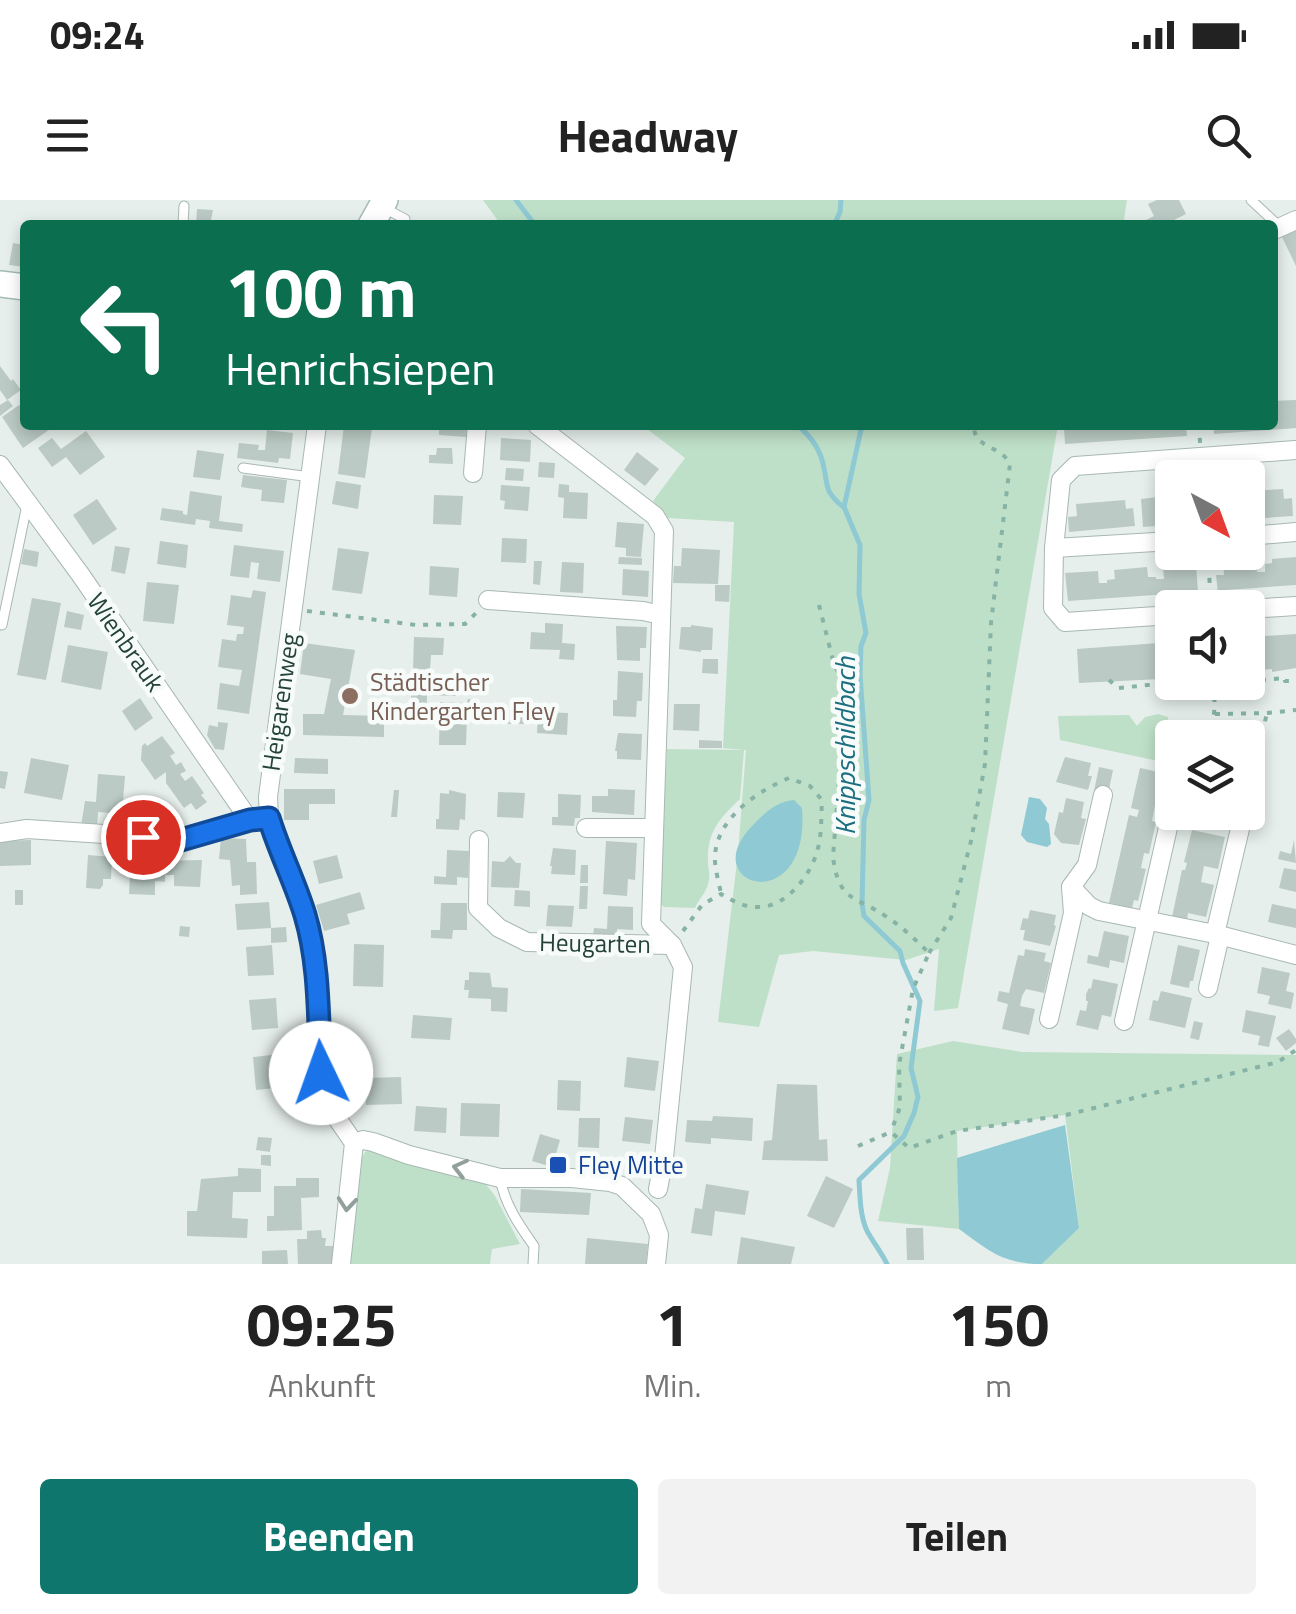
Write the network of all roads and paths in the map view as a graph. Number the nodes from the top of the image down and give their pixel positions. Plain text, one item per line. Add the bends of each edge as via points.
1 (1252, 200) edge
2 (184, 206) dead end
3 (379, 210) edge
4 (405, 219) dead end
5 (183, 220) edge
6 (1276, 220) edge
7 (316, 430) edge
8 (477, 430) edge
9 (544, 430) edge
10 (974, 430) edge
11 (1296, 450) edge
12 (0, 465) edge
13 (243, 468) dead end
14 (473, 474) dead end
15 (310, 477) junction
16 (27, 502) junction
17 (1296, 532) edge
18 (1265, 535) edge
19 (1155, 542) edge
20 (1054, 548) junction
21 (488, 600) joint
22 (819, 605) dead end
23 (1296, 606) edge
24 (1265, 609) edge
25 (292, 610) junction
26 (662, 615) junction
27 (1155, 616) edge
28 (2, 625) edge
29 (1267, 670) dead end
30 (1110, 680) dead end
31 (1266, 680) joint
32 (1296, 680) edge
33 (1155, 685) edge
34 (1215, 700) edge
35 (1296, 710) edge
36 (1267, 713) junction
37 (1215, 714) junction
38 (1214, 720) edge
39 (1265, 721) edge
40 (1103, 795) dead end
41 (269, 818) junction
42 (250, 820) junction
43 (586, 828) dead end
44 (654, 828) junction
45 (1168, 830) edge
46 (1240, 830) edge
47 (0, 833) edge
48 (479, 840) dead end
49 (1072, 887) junction
50 (721, 894) junction
51 (1148, 921) junction
52 (1218, 935) junction
53 (672, 945) junction
54 (929, 953) junction
55 (1296, 954) edge
56 (1208, 988) dead end
57 (1049, 1019) dead end
58 (1124, 1021) dead end
59 (1296, 1050) edge
60 (893, 1133) junction
61 (354, 1143) junction
62 (858, 1146) dead end
63 (500, 1178) junction
64 (658, 1189) dead end
65 (342, 1264) edge
66 (533, 1264) edge
67 (656, 1264) edge

1 - 6 lane
2 - 5 lane
3 - 4 lane
7 - 15 street, Heigarenweg
8 - 14 street
9 - 26 street, Heugarten via 656,516 664,531
10 - 54 path via 980,444 1010,464 991,623 985,764 951,918
11 - 20 street via 1076,466 1061,480
12 - 16 street, Wienbrauk
13 - 15 lane
15 - 25 street, Heigarenweg
16 - 28 lane
16 - 42 street, Wienbrauk
17 - 18 street
19 - 20 street
20 - 27 street via 1054,608 1064,622
21 - 25 path via 465,624
21 - 26 street
22 - 54 path via 846,689 835,873 848,896 884,915
23 - 24 street
25 - 41 street, Heigarenweg
26 - 44 street, Heugarten
29 - 31 path
30 - 33 path via 1118,688
31 - 32 path
34 - 37 path
35 - 36 path
36 - 37 path
36 - 39 path
37 - 38 path
40 - 49 street via 1087,865
41 - 42 street
41 - 61 street, Heigarenweg via 312,942 324,1091
42 - 47 street via 181,840 28,829
43 - 44 street
44 - 53 street, Heugarten via 651,924
45 - 51 street
46 - 52 street
48 - 53 street, Heugarten via 478,908 499,928 527,942
49 - 51 street via 1099,912
49 - 57 street via 1073,914
50 - 50 path via 714,857 728,822 765,788 789,778 810,786 822,800 818,850 786,899 761,908
50 - 53 path via 702,905
51 - 52 street
51 - 58 street
52 - 55 street
52 - 56 street
53 - 64 street, Heugarten via 683,968
54 - 60 path via 913,989
59 - 60 path via 1278,1062 1066,1115 957,1131 906,1147
60 - 62 path
63 -> 61 street via 373,1142
61 -> 65 street
63 - 66 lane via 534,1246
63 - 67 street via 622,1186 651,1214 659,1234

